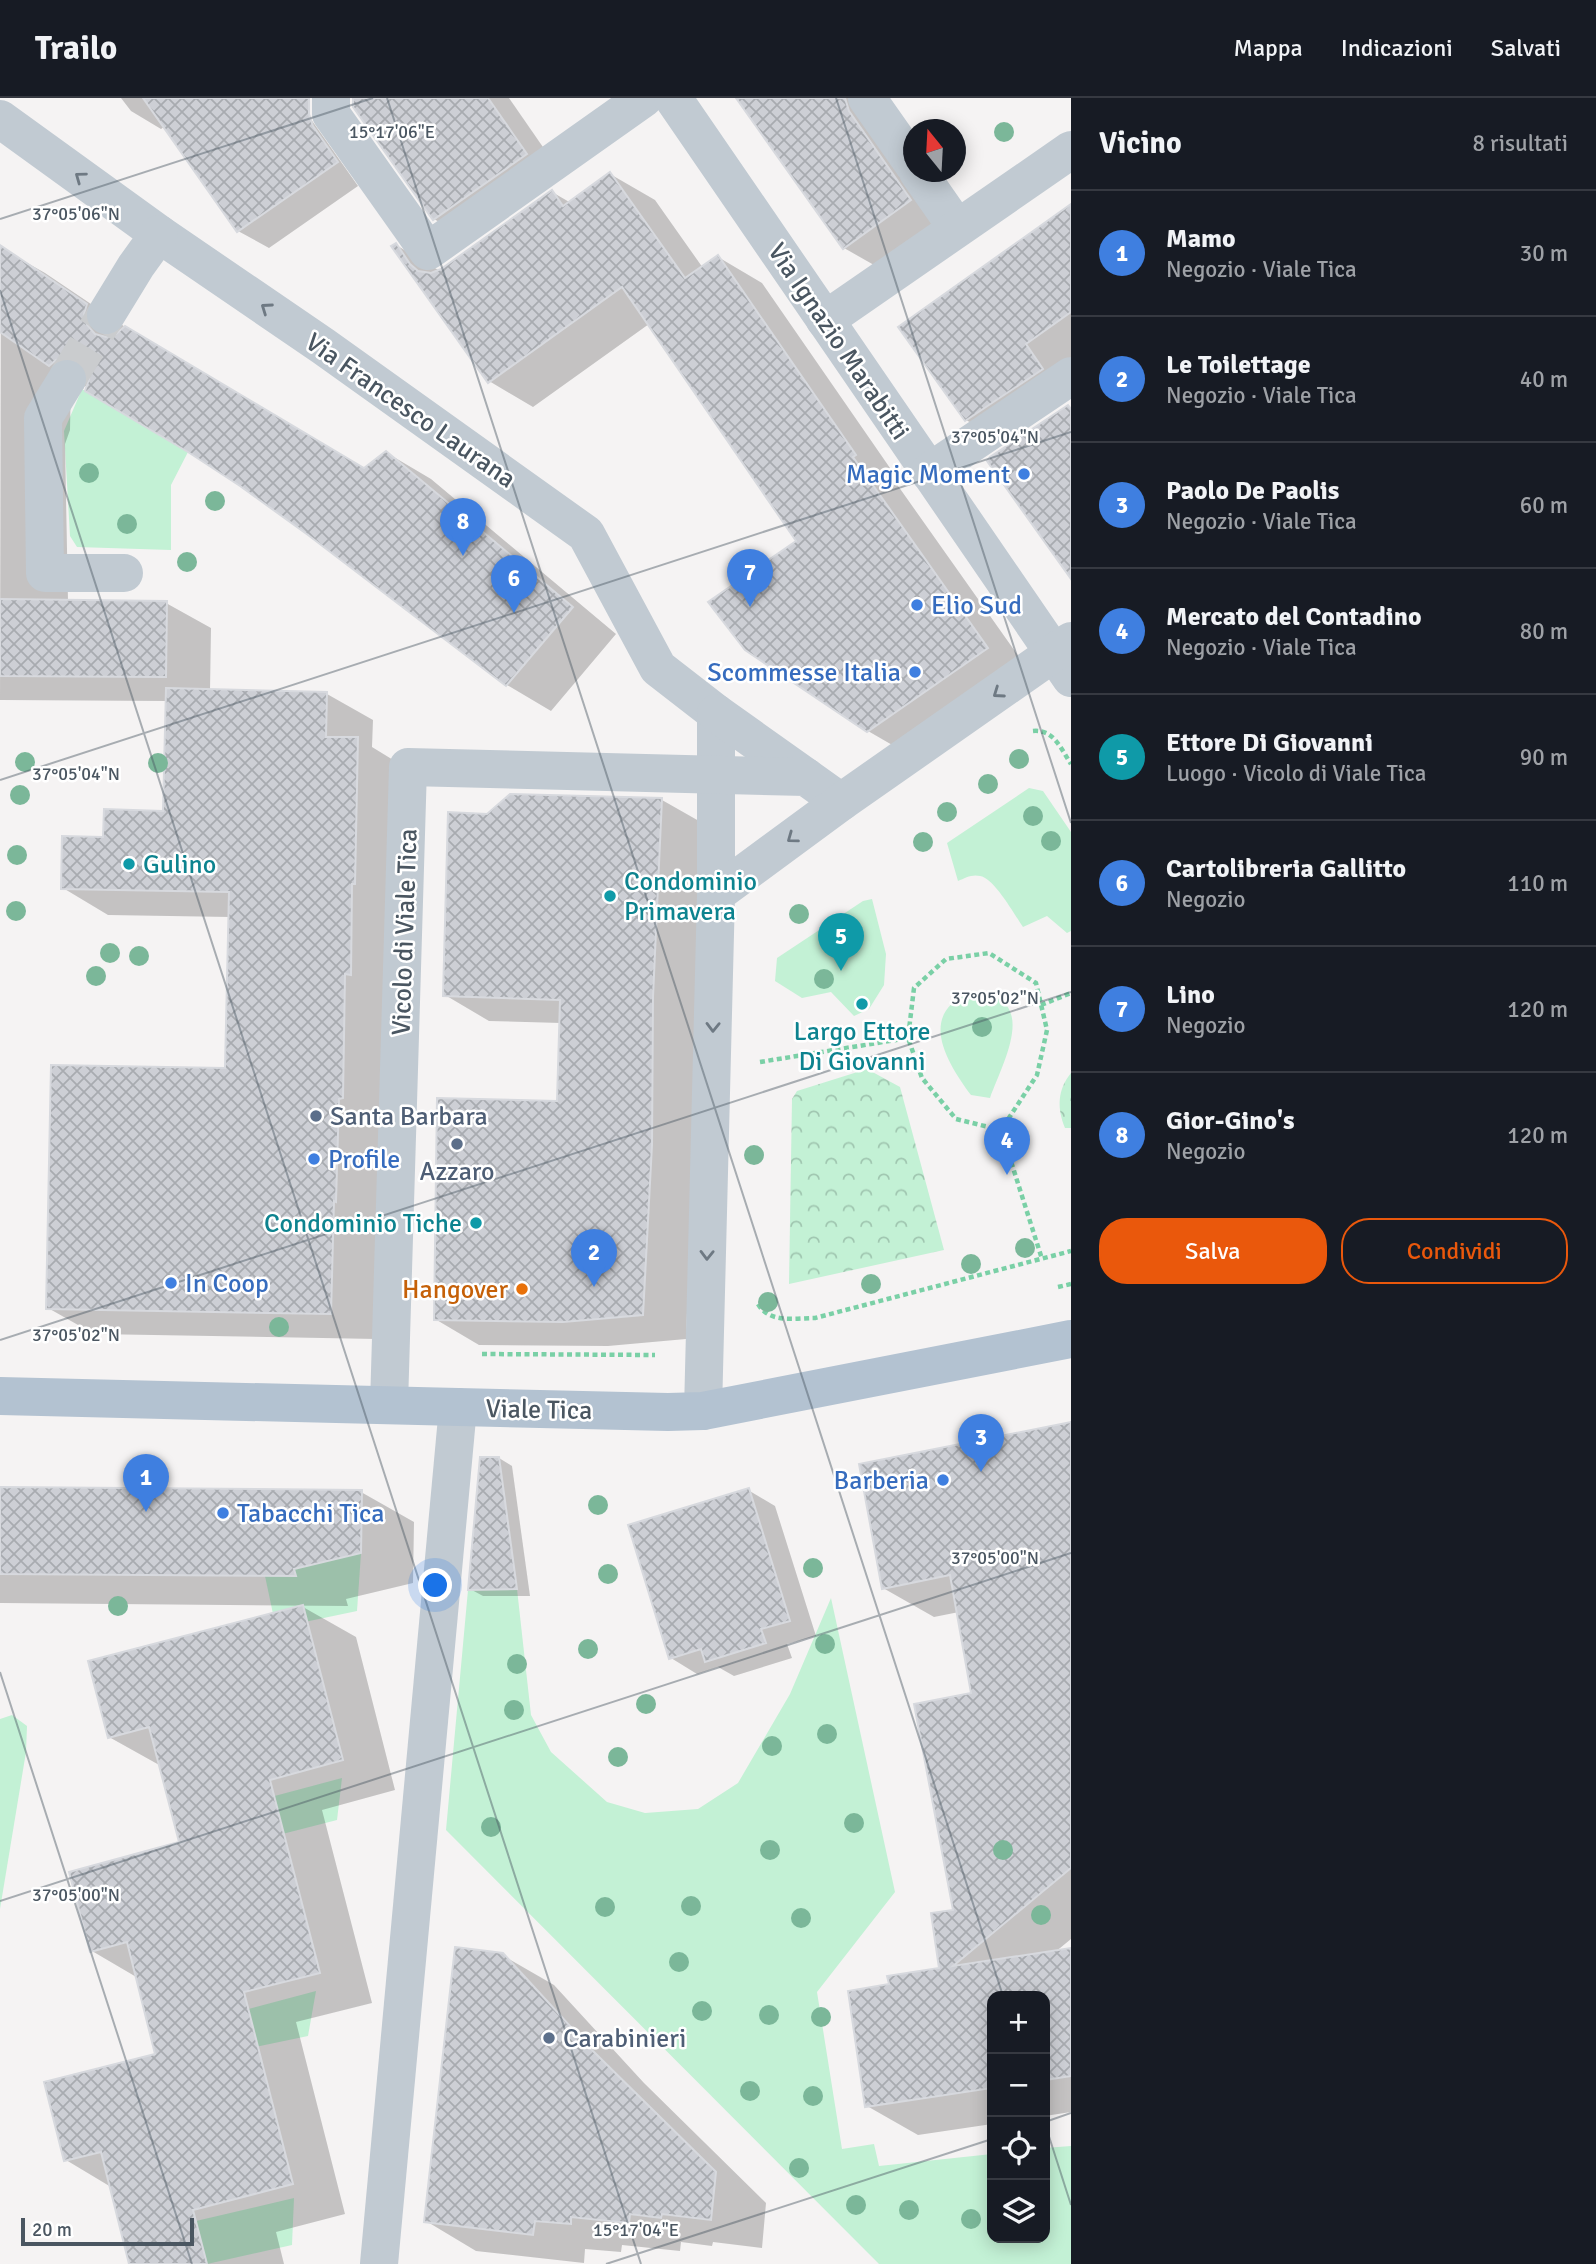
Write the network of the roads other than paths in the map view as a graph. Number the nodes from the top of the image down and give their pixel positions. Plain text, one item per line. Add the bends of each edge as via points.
1 (331, 98) edge
2 (644, 98) edge
3 (673, 98) edge
4 (867, 98) edge
5 (0, 119) edge
6 (903, 149) edge
7 (1071, 150) edge
8 (925, 182) edge
9 (957, 228) junction
10 (159, 234) junction
11 (106, 315) tunnel mouth
12 (825, 320) junction
13 (1071, 376) edge
14 (67, 379) tunnel mouth
15 (929, 472) junction
16 (124, 573) dead end
17 (1065, 658) edge
18 (716, 713) junction
19 (716, 775) junction
20 (806, 777) junction
21 (841, 802) junction
22 (716, 894) junction
23 (1071, 1339) edge
24 (0, 1396) edge
25 (389, 1405) junction
26 (458, 1407) junction
27 (703, 1411) junction
28 (379, 2264) edge

1 - 2 street via 331,114 428,251
3 - 12 street, Via Ignazio Marabitti
4 - 6 street
10 -> 5 street, Via Francesco Laurana
7 - 9 street
8 - 9 street
9 - 12 street
10 - 11 street
18 -> 10 street, Via Francesco Laurana via 657,668 586,534
12 - 15 street, Via Ignazio Marabitti
13 - 15 street
14 - 16 street via 43,418 45,573
15 - 17 street, Via Ignazio Marabitti via 1029,618
17 -> 21 street
18 - 19 street
18 - 20 street, Via Francesco Laurana
19 - 20 street
19 - 22 street
19 - 25 street, Vicolo di Viale Tica via 408,766
20 - 21 street, Via Francesco Laurana
21 -> 22 street
22 -> 27 street
23 - 27 main road, Viale Tica
24 - 25 main road, Viale Tica
25 - 26 main road, Viale Tica
26 - 27 main road, Viale Tica
26 - 28 street

